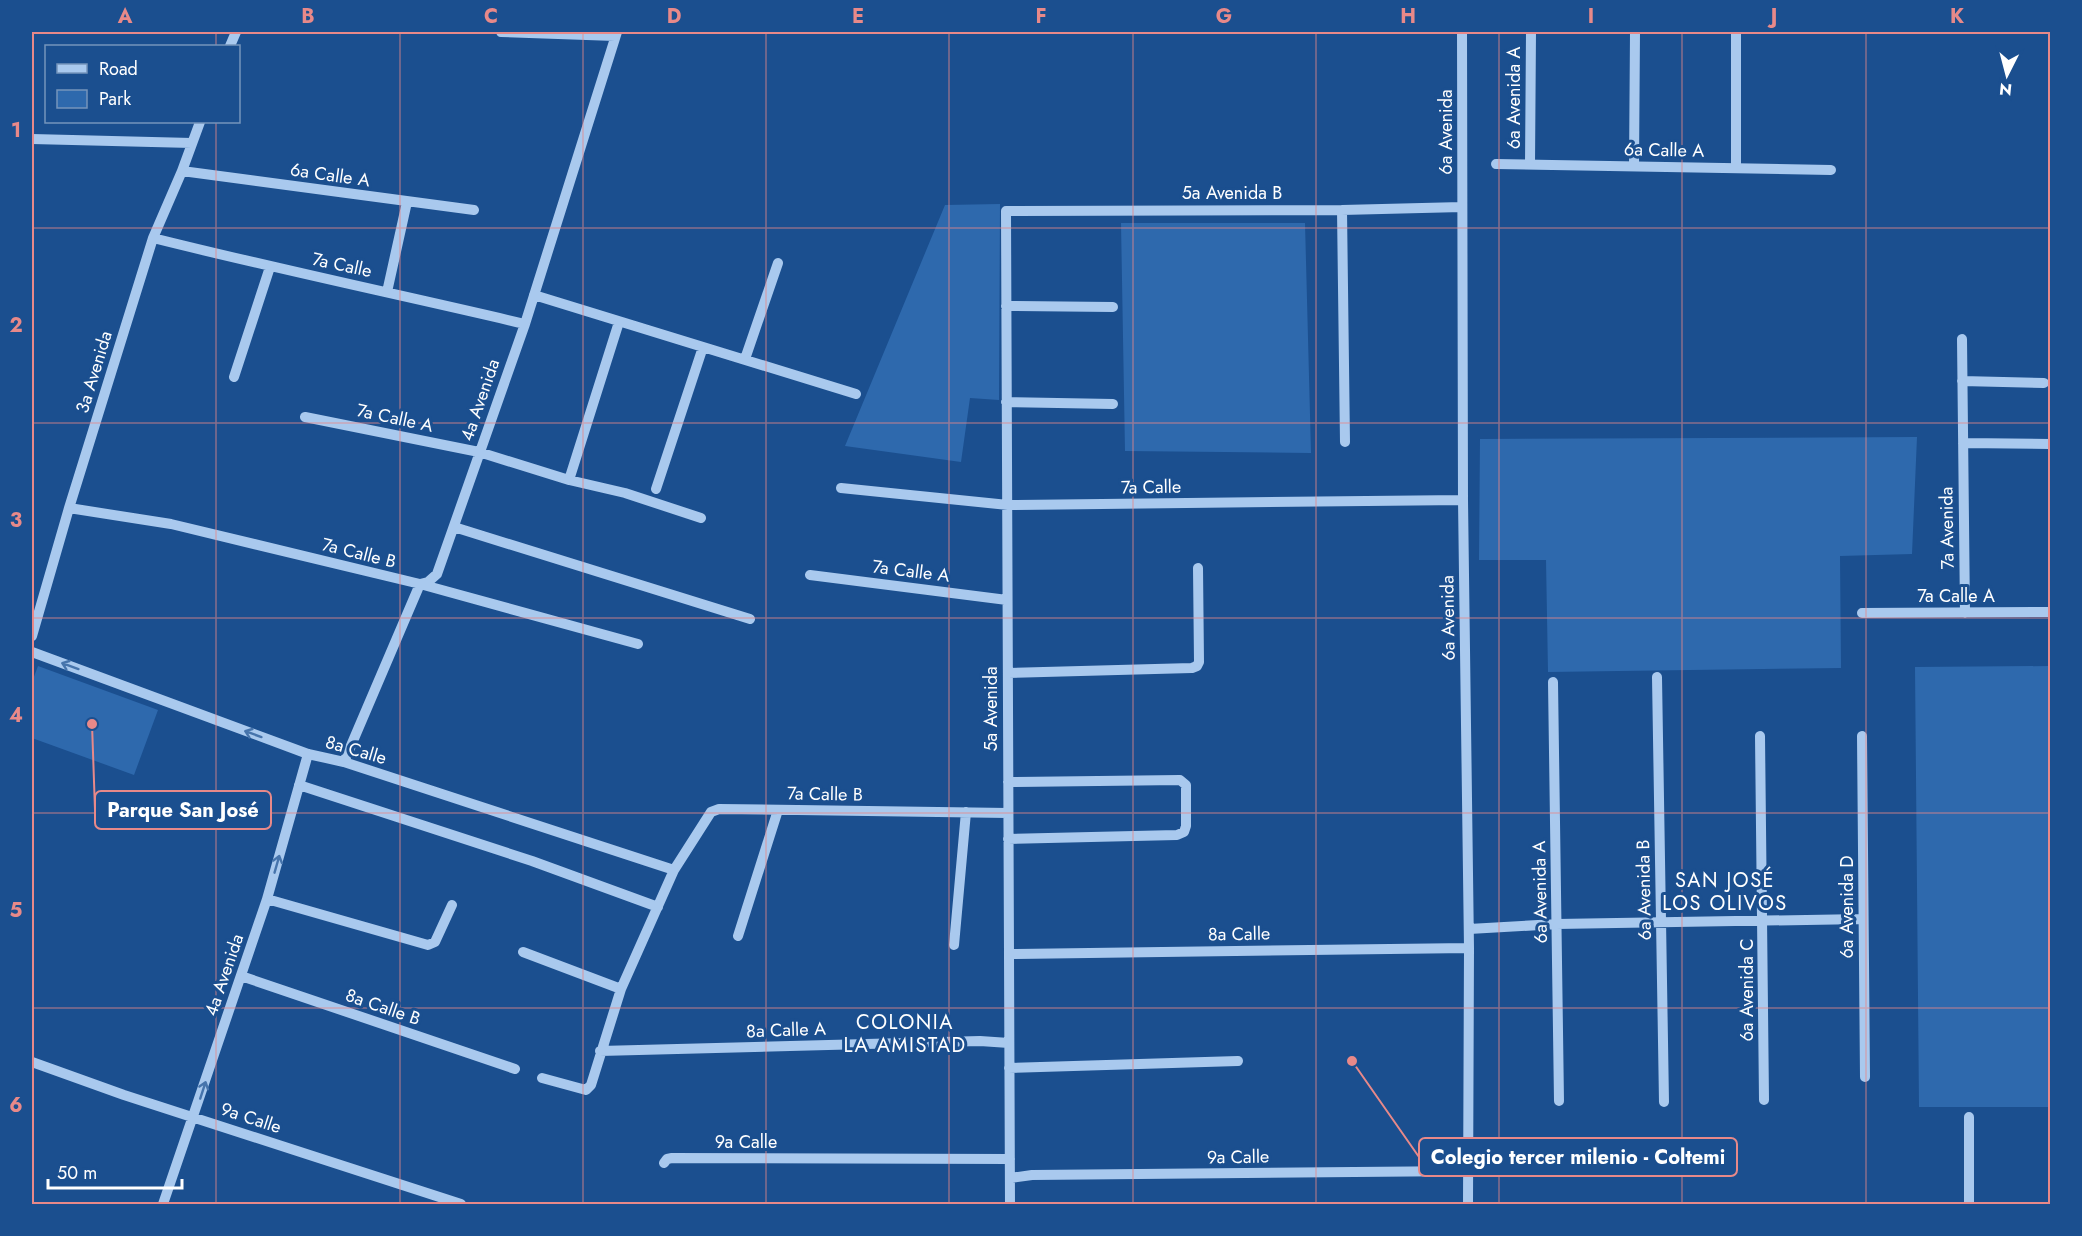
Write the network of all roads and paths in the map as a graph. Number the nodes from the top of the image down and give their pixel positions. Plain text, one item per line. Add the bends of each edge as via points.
1 (501, 32) edge
2 (1462, 32) edge
3 (1531, 32) edge
4 (1635, 32) edge
5 (1736, 32) edge
6 (616, 34) edge
7 (200, 123) edge
8 (32, 139) edge
9 (192, 143) junction
10 (1496, 164) dead end
11 (1530, 164) junction
12 (1634, 166) junction
13 (1736, 168) junction
14 (1831, 170) dead end
15 (182, 171) junction
16 (407, 202) junction
17 (1462, 207) junction
18 (474, 210) dead end
19 (1342, 210) junction
20 (1005, 214) joint
21 (153, 238) junction
22 (778, 262) dead end
23 (270, 267) junction
24 (387, 292) junction
25 (534, 295) junction
26 (1006, 306) junction
27 (1113, 307) dead end
28 (619, 322) junction
29 (525, 324) junction
30 (1962, 339) dead end
31 (703, 347) junction
32 (745, 359) junction
33 (234, 376) dead end
34 (1962, 381) junction
35 (2044, 383) dead end
36 (856, 393) dead end
37 (1006, 402) junction
38 (1113, 404) dead end
39 (305, 417) dead end
40 (1345, 442) dead end
41 (1963, 443) junction
42 (2050, 444) edge
43 (479, 452) junction
44 (569, 480) junction
45 (841, 488) dead end
46 (656, 489) dead end
47 (1463, 500) junction
48 (1008, 505) junction
49 (69, 508) junction
50 (701, 518) dead end
51 (454, 527) junction
52 (1198, 568) dead end
53 (810, 575) dead end
54 (420, 584) junction
55 (1007, 600) junction
56 (2050, 612) edge
57 (1862, 613) dead end
58 (1965, 613) junction
59 (35, 615) edge
60 (750, 619) dead end
61 (32, 636) edge
62 (638, 644) dead end
63 (32, 652) edge
64 (1008, 673) junction
65 (1658, 677) dead end
66 (1553, 682) dead end
67 (1760, 736) dead end
68 (1862, 736) dead end
69 (308, 754) junction
70 (344, 762) junction
71 (1008, 782) junction
72 (299, 785) junction
73 (778, 810) junction
74 (966, 812) junction
75 (1008, 813) junction
76 (1008, 839) junction
77 (674, 870) junction
78 (267, 899) junction
79 (452, 905) dead end
80 (658, 907) junction
81 (1863, 919) junction
82 (1763, 920) junction
83 (1661, 922) junction
84 (1557, 924) junction
85 (1469, 929) junction
86 (738, 936) dead end
87 (954, 945) dead end
88 (1469, 948) junction
89 (523, 952) dead end
90 (1009, 954) junction
91 (241, 976) junction
92 (621, 989) junction
93 (1009, 1043) junction
94 (600, 1051) junction
95 (1238, 1061) dead end
96 (32, 1062) edge
97 (1009, 1068) junction
98 (515, 1070) dead end
99 (1865, 1077) dead end
100 (542, 1078) dead end
101 (1764, 1100) dead end
102 (1559, 1101) dead end
103 (1664, 1102) dead end
104 (194, 1117) junction
105 (1969, 1117) dead end
106 (1010, 1159) junction
107 (664, 1163) dead end
108 (1467, 1171) junction
109 (1010, 1178) junction
110 (163, 1204) edge
111 (461, 1204) edge
112 (1010, 1204) edge
113 (1468, 1204) edge
114 (1969, 1204) edge

1 - 6 street
2 - 17 street, 6a Avenida
3 - 11 street, 6a Avenida A
4 - 12 street
5 - 13 street
6 - 25 street, 4a Avenida
7 - 9 street, 3a Avenida
8 - 9 street
9 - 15 street, 3a Avenida
10 - 11 street, 6a Calle A
11 - 12 street, 6a Calle A
12 - 13 street, 6a Calle A
13 - 14 street, 6a Calle A
15 - 16 street, 6a Calle A
15 - 21 street, 3a Avenida
16 - 18 street, 6a Calle A
16 - 24 street
17 - 19 street, 5a Avenida B
17 - 47 street, 6a Avenida
19 - 20 street, 5a Avenida B via 1009,210
19 - 40 street
20 - 26 street, 5a Avenida
21 - 23 street, 7a Calle
21 - 49 street, 3a Avenida
22 - 32 street
23 - 24 street, 7a Calle
23 - 33 street
24 - 29 street, 7a Calle
25 - 28 street
25 - 29 street, 4a Avenida
26 - 27 street
26 - 37 street, 5a Avenida
28 - 31 street
28 - 44 street
29 - 43 street, 4a Avenida
30 - 34 street, 7a Avenida
31 - 32 street
31 - 46 street
32 - 36 street
34 - 35 street
34 - 41 street, 7a Avenida
37 - 38 street
37 - 48 street, 5a Avenida
39 - 43 street, 7a Calle A
41 - 42 street
41 - 58 street, 7a Avenida
43 - 44 street, 7a Calle A
43 - 51 street, 4a Avenida
44 - 50 street, 7a Calle A
45 - 48 street, 7a Calle
47 - 48 street, 7a Calle
47 - 85 street, 6a Avenida
48 - 55 street, 5a Avenida
49 - 54 street, 7a Calle B via 171,524
49 - 59 street, 3a Avenida
51 - 54 street, 4a Avenida via 437,574
51 - 60 street
52 - 64 street via 1197,666
53 - 55 street, 7a Calle A
54 - 62 street, 7a Calle B
54 - 70 street, 4a Avenida
55 - 64 street, 5a Avenida
56 - 58 street, 7a Calle A
57 - 58 street, 7a Calle A
59 - 61 street, 3a Avenida
69 -> 63 street, 8a Calle
64 - 71 street, 5a Avenida
65 - 83 street, 6a Avenida B
66 - 84 street, 6a Avenida A
67 - 82 street, 6a Avenida C
68 - 81 street, 6a Avenida D
69 - 70 street, 8a Calle
69 - 72 street, 4a Avenida
70 - 77 street, 8a Calle
71 - 75 street, 5a Avenida
71 - 76 street via 1180,780 1186,784 1186,826 1177,835
78 -> 72 street, 4a Avenida
72 - 80 street via 532,861
73 - 74 street, 7a Calle B
73 - 77 street, 7a Calle B via 711,812
73 - 86 street
74 - 75 street, 7a Calle B
74 - 87 street
75 - 76 street, 5a Avenida
76 - 90 street, 5a Avenida
77 - 80 street
78 - 79 street via 428,945 435,942
78 - 91 street, 4a Avenida
80 - 92 street
81 - 82 street
81 - 99 street, 6a Avenida D
82 - 83 street
82 - 101 street, 6a Avenida C
83 - 84 street
83 - 103 street, 6a Avenida B
84 - 85 street
84 - 102 street, 6a Avenida A
85 - 88 street, 6a Avenida
88 - 90 street, 8a Calle
88 - 108 street, 6a Avenida
89 - 92 street
90 - 93 street, 5a Avenida
91 - 98 street, 8a Calle B
104 -> 91 street, 4a Avenida
92 - 94 street
93 - 94 street, 8a Calle A
93 - 97 street, 5a Avenida
94 - 100 street via 591,1085 586,1090
95 - 97 street
96 - 104 street, 9a Calle
97 - 106 street, 5a Avenida
104 - 110 street, 4a Avenida
104 - 111 street, 9a Calle
105 - 114 street
106 - 107 street, 9a Calle via 672,1158
106 - 109 street, 5a Avenida
108 - 109 street, 9a Calle
108 - 113 street, 6a Avenida
109 - 112 street, 5a Avenida

